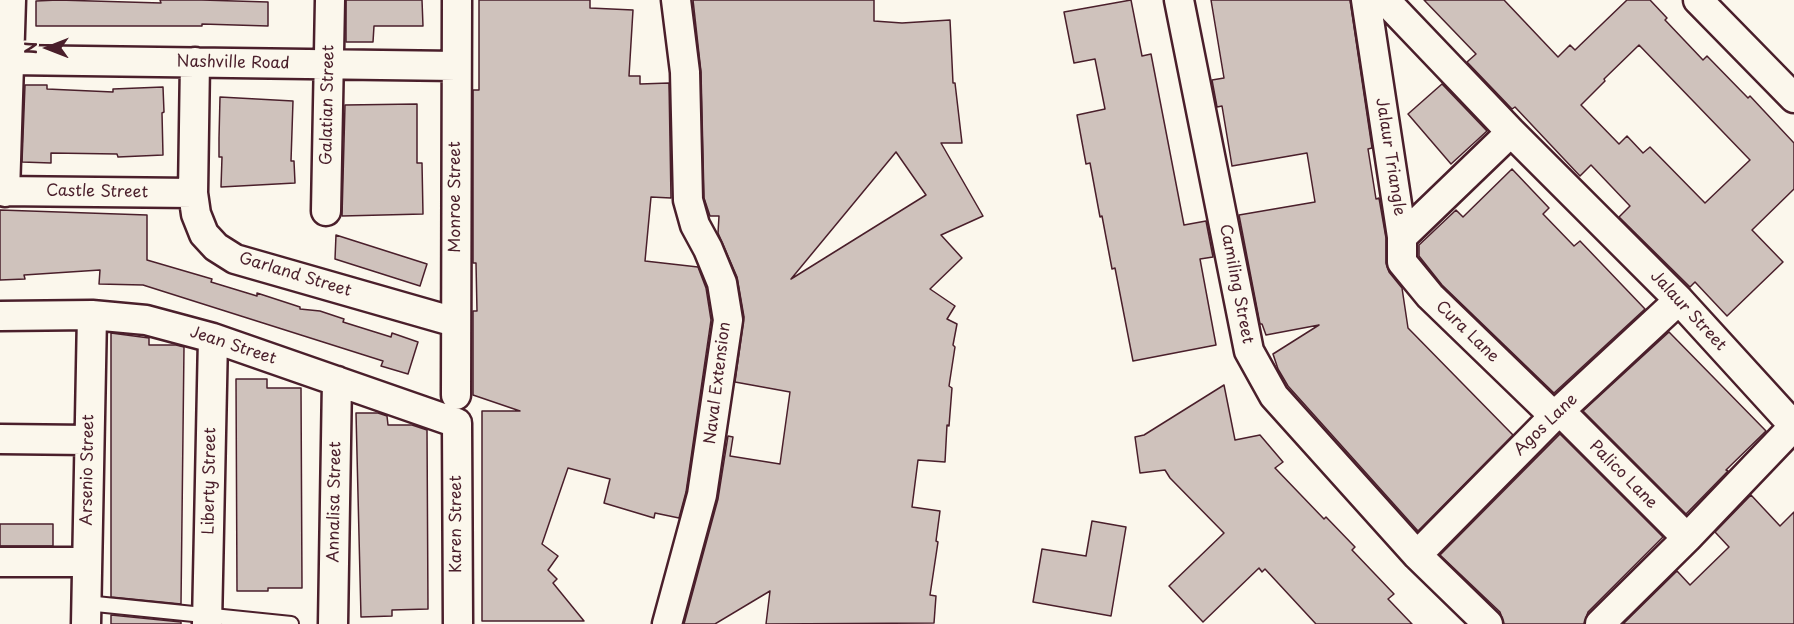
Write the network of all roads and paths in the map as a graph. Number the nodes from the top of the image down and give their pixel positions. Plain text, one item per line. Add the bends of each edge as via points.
1 (11, 0) edge
2 (330, 0) edge
3 (456, 0) edge
4 (676, 0) edge
5 (1179, 0) edge
6 (1366, 0) edge
7 (1385, 0) edge
8 (1698, 0) edge
9 (9, 60) junction
10 (195, 62) junction
11 (329, 64) junction
12 (456, 66) junction
13 (1794, 98) edge
14 (1511, 132) junction
15 (2, 191) edge
16 (193, 193) junction
17 (326, 211) dead end
18 (1402, 237) junction
19 (1679, 300) junction
20 (92, 315) junction
21 (0, 316) edge
22 (455, 322) junction
23 (213, 338) junction
24 (337, 381) junction
25 (456, 395) dead end
26 (1557, 414) junction
27 (457, 423) joint
28 (0, 440) edge
29 (88, 440) junction
30 (1687, 538) junction
31 (1417, 555) junction
32 (0, 562) edge
33 (87, 562) junction
34 (86, 613) edge
35 (207, 620) edge
36 (291, 624) edge
37 (333, 624) edge
38 (458, 624) edge
39 (667, 624) edge
40 (1488, 624) edge
41 (1600, 624) edge

1 - 9 street
2 - 11 street, Galatian Street
3 - 12 street, Monroe Street
4 - 39 street, Naval Extension via 685,72 688,200 722,284 728,320 702,495
5 - 31 street, Camiling Street via 1249,351 1274,396
6 - 18 street, Jalaur Triangle
7 - 14 street, Jalaur Street
8 - 13 street
9 - 10 street, Nashville Road
9 - 15 street
10 - 11 street, Nashville Road
10 - 16 street, Garland Street
11 - 12 street, Nashville Road
11 - 17 street, Galatian Street
12 - 22 street, Monroe Street
14 - 18 street, Jalaur Triangle
14 - 19 street, Jalaur Street
15 - 16 street, Castle Street
16 - 22 street, Garland Street via 195,214 204,234 216,248 236,259
18 - 26 street, Cura Lane via 1402,262 1430,296
19 - 26 street, Agos Lane
19 - 30 street, Jalaur Street via 1794,426
20 - 21 street, Jean Street
20 - 23 street, Jean Street via 146,320
20 - 29 street, Arsenio Street
22 - 25 street, Monroe Street
23 - 24 street, Jean Street
23 - 35 street, Liberty Street
24 - 27 street, Jean Street
24 - 37 street, Annalisa Street
26 - 30 street, Palico Lane
26 - 31 street, Agos Lane
27 - 38 street, Karen Street
28 - 29 street
29 - 33 street, Arsenio Street
30 - 41 street, Jalaur Street
31 - 40 street, Camiling Street
32 - 33 street
33 - 34 street, Arsenio Street
34 - 35 lane
35 - 36 lane

